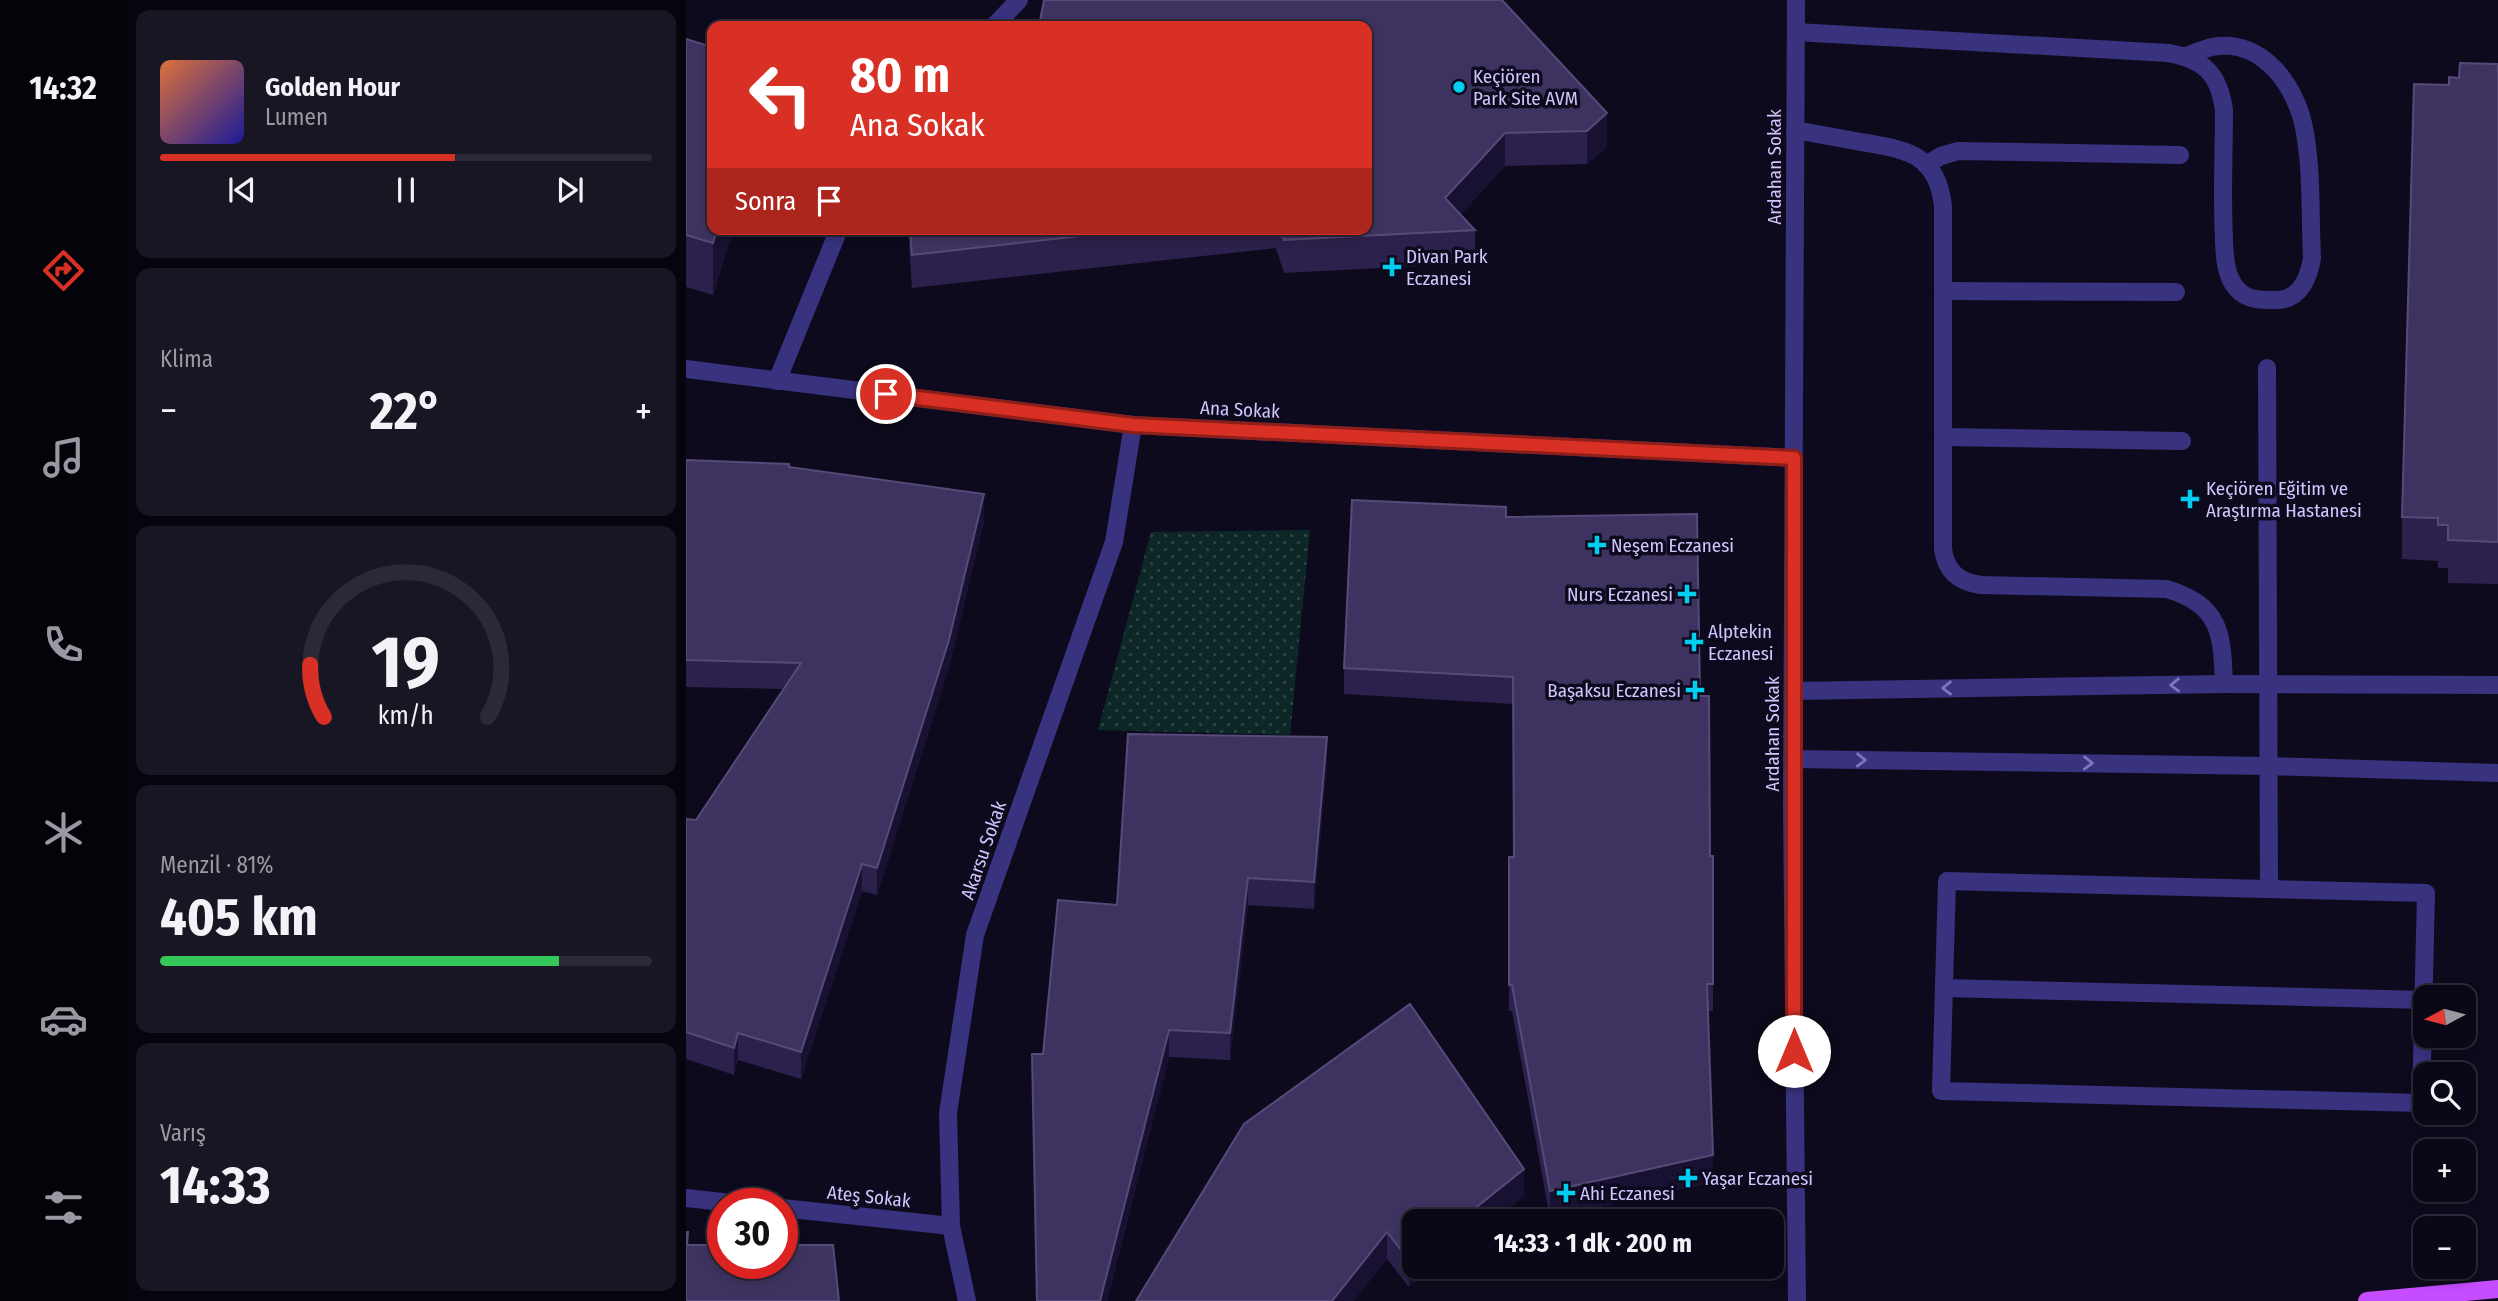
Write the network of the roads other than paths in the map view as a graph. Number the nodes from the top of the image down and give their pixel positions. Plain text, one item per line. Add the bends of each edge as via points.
1 (1019, 0) edge
2 (1796, 0) edge
3 (998, 21) edge
4 (1796, 32) junction
5 (2186, 56) junction
6 (1796, 130) junction
7 (2180, 155) dead end
8 (1926, 165) junction
9 (837, 235) edge
10 (1944, 291) junction
11 (2176, 292) dead end
12 (686, 369) edge
13 (2267, 369) dead end
14 (777, 381) junction
15 (1133, 425) junction
16 (1943, 437) junction
17 (2182, 441) dead end
18 (1794, 458) junction
19 (2224, 684) junction
20 (2267, 684) junction
21 (2498, 685) edge
22 (1793, 691) junction
23 (1793, 760) junction
24 (2267, 765) junction
25 (2498, 773) edge
26 (2269, 889) junction
27 (2424, 985) edge
28 (1944, 988) junction
29 (2413, 1000) edge
30 (2423, 1048) edge
31 (686, 1198) edge
32 (707, 1200) edge
33 (798, 1210) edge
34 (951, 1226) junction
35 (2498, 1289) edge
36 (967, 1301) edge
37 (1797, 1301) edge
38 (2367, 1301) edge

1 - 3 street
2 - 4 street, Ardahan Sokak
4 - 5 street
4 - 6 street, Ardahan Sokak
5 - 5 street via 2214,77 2222,93 2225,256 2232,283 2249,298 2283,300 2294,295 2309,274 2312,258 2300,112 2280,74 2251,51 2213,47
6 - 8 street via 1905,150
6 - 18 street, Ardahan Sokak
7 - 8 street via 1958,151
8 - 10 street via 1941,190
9 - 14 street
10 - 11 street
10 - 16 street
12 - 14 street, Ana Sokak
13 - 20 street
14 - 15 street, Ana Sokak
15 - 18 street, Ana Sokak
15 - 34 street, Akarsu Sokak via 1114,542 975,935 948,1113
16 - 17 street
16 - 19 street via 1943,549 1957,578 1981,585 2167,589 2185,595 2202,604 2219,631
18 - 22 street, Ardahan Sokak
19 - 20 street
19 -> 22 street
20 - 21 street
20 - 24 street
22 - 23 street, Ardahan Sokak
23 -> 24 street
23 - 37 street, Ardahan Sokak
24 - 25 street
24 - 26 street
26 - 27 street via 2426,893
26 - 28 street via 1947,881
28 - 29 street
28 - 30 street via 1941,1091 2421,1103
31 - 32 street
33 - 34 street, Ateş Sokak
34 - 36 street, Akarsu Sokak
35 - 38 main road

